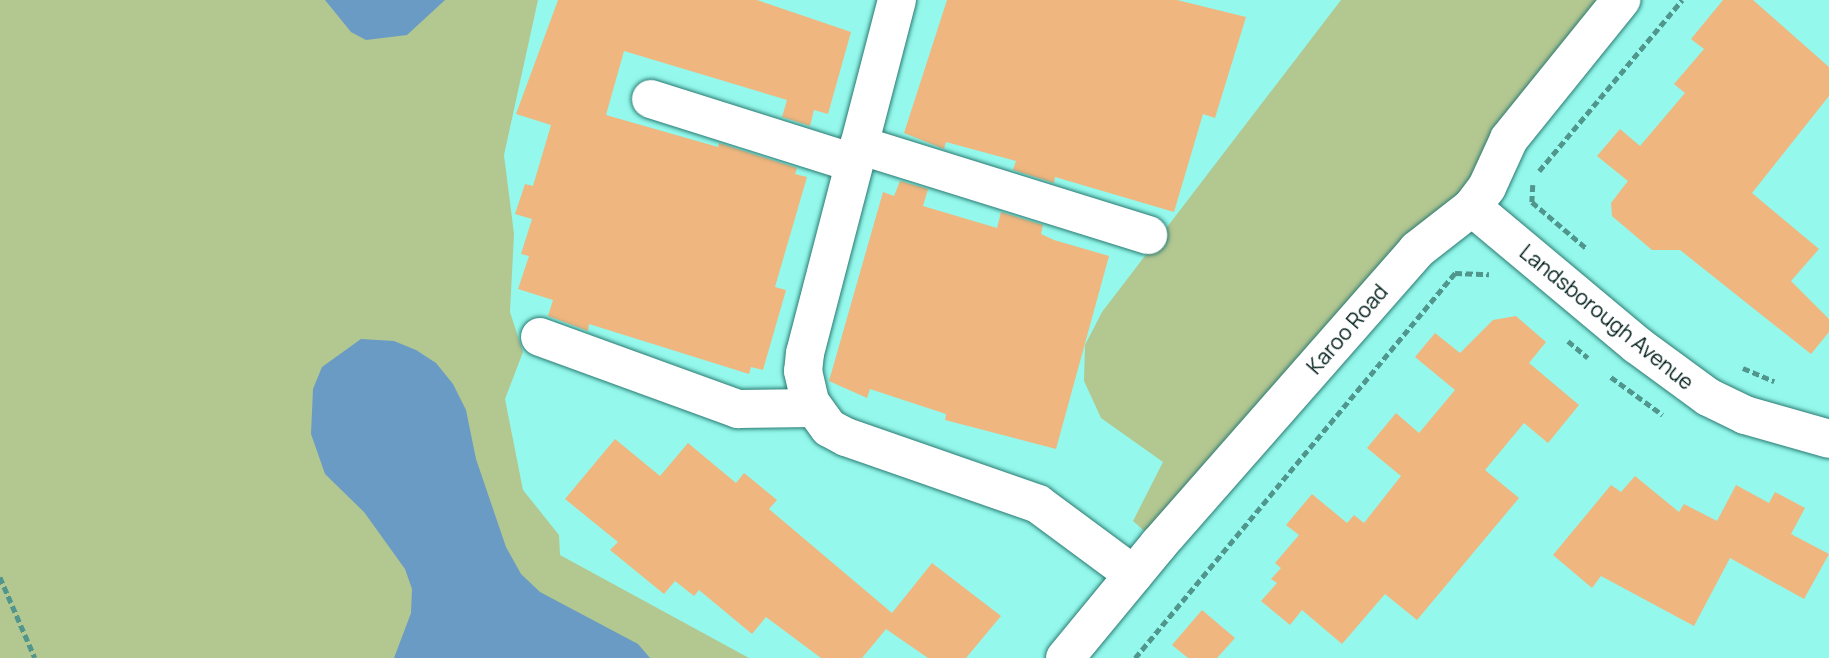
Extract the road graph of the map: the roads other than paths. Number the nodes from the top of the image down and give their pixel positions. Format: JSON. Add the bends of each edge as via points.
{"nodes":[{"id":1,"x":897,"y":0,"type":"edge"},
{"id":2,"x":1621,"y":0,"type":"edge"},
{"id":3,"x":651,"y":99,"type":"dead end"},
{"id":4,"x":857,"y":154,"type":"junction"},
{"id":5,"x":1472,"y":207,"type":"junction"},
{"id":6,"x":1148,"y":235,"type":"dead end"},
{"id":7,"x":540,"y":337,"type":"dead end"},
{"id":8,"x":813,"y":408,"type":"junction"},
{"id":9,"x":1829,"y":439,"type":"edge"},
{"id":10,"x":1134,"y":575,"type":"junction"},
{"id":11,"x":1065,"y":658,"type":"edge"}],
"edges":[{"from":1,"to":4,"type":"street"},
{"from":2,"to":5,"type":"street","name":"Karoo Road","via":[[1509,139],[1488,187]]},
{"from":3,"to":4,"type":"street"},
{"from":4,"to":6,"type":"street"},
{"from":4,"to":8,"type":"street","via":[[805,353],[805,389]]},
{"from":5,"to":9,"type":"street","name":"Landsborough Avenue","via":[[1645,352],[1708,397],[1745,415]]},
{"from":5,"to":10,"type":"street","name":"Karoo Road","via":[[1410,258]]},
{"from":7,"to":8,"type":"street","via":[[738,409]]},
{"from":8,"to":10,"type":"street","via":[[829,428],[846,437],[1038,504]]},
{"from":10,"to":11,"type":"street","name":"Karoo Road"}]}
